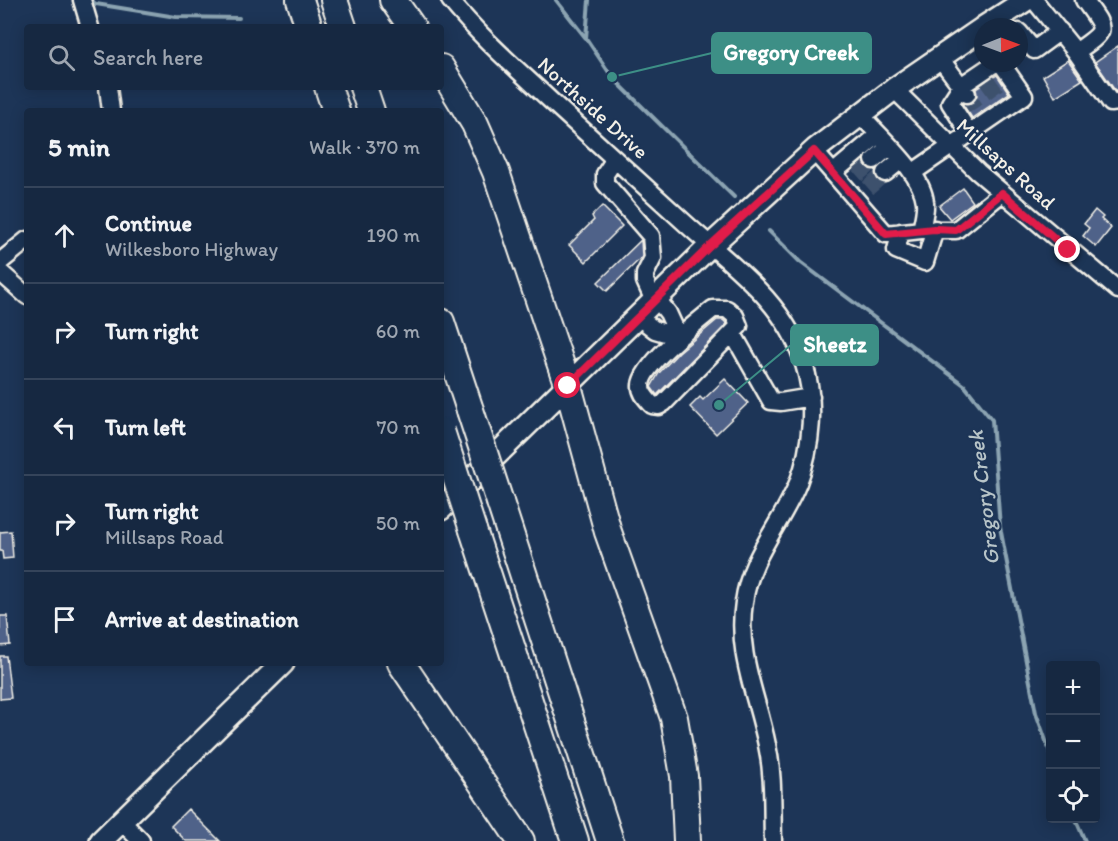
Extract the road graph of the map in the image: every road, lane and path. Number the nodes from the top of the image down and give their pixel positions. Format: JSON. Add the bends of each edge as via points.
{"nodes":[{"id":1,"x":82,"y":0,"type":"edge"},
{"id":2,"x":300,"y":0,"type":"edge"},
{"id":3,"x":334,"y":0,"type":"edge"},
{"id":4,"x":393,"y":0,"type":"edge"},
{"id":5,"x":450,"y":0,"type":"edge"},
{"id":6,"x":1026,"y":0,"type":"edge"},
{"id":7,"x":1034,"y":0,"type":"edge"},
{"id":8,"x":1084,"y":0,"type":"edge"},
{"id":9,"x":1012,"y":18,"type":"edge"},
{"id":10,"x":89,"y":24,"type":"edge"},
{"id":11,"x":308,"y":24,"type":"edge"},
{"id":12,"x":342,"y":24,"type":"edge"},
{"id":13,"x":410,"y":24,"type":"edge"},
{"id":14,"x":1060,"y":31,"type":"junction"},
{"id":15,"x":974,"y":37,"type":"edge"},
{"id":16,"x":1028,"y":43,"type":"edge"},
{"id":17,"x":1077,"y":52,"type":"junction"},
{"id":18,"x":939,"y":57,"type":"junction"},
{"id":19,"x":988,"y":72,"type":"edge"},
{"id":20,"x":1006,"y":72,"type":"edge"},
{"id":21,"x":444,"y":74,"type":"edge"},
{"id":22,"x":894,"y":89,"type":"junction"},
{"id":23,"x":108,"y":90,"type":"edge"},
{"id":24,"x":326,"y":90,"type":"edge"},
{"id":25,"x":327,"y":90,"type":"edge"},
{"id":26,"x":364,"y":90,"type":"edge"},
{"id":27,"x":964,"y":90,"type":"junction"},
{"id":28,"x":1118,"y":102,"type":"edge"},
{"id":29,"x":111,"y":108,"type":"edge"},
{"id":30,"x":330,"y":108,"type":"edge"},
{"id":31,"x":335,"y":108,"type":"edge"},
{"id":32,"x":370,"y":108,"type":"edge"},
{"id":33,"x":861,"y":115,"type":"junction"},
{"id":34,"x":970,"y":134,"type":"junction"},
{"id":35,"x":889,"y":147,"type":"junction"},
{"id":36,"x":953,"y":147,"type":"junction"},
{"id":37,"x":814,"y":151,"type":"junction"},
{"id":38,"x":615,"y":159,"type":"junction"},
{"id":39,"x":879,"y":167,"type":"tunnel mouth"},
{"id":40,"x":833,"y":173,"type":"junction"},
{"id":41,"x":912,"y":173,"type":"junction"},
{"id":42,"x":1002,"y":193,"type":"junction"},
{"id":43,"x":928,"y":229,"type":"junction"},
{"id":44,"x":901,"y":232,"type":"junction"},
{"id":45,"x":24,"y":242,"type":"edge"},
{"id":46,"x":710,"y":246,"type":"junction"},
{"id":47,"x":0,"y":262,"type":"edge"},
{"id":48,"x":651,"y":262,"type":"junction"},
{"id":49,"x":0,"y":272,"type":"edge"},
{"id":50,"x":1118,"y":290,"type":"edge"},
{"id":51,"x":24,"y":293,"type":"edge"},
{"id":52,"x":660,"y":295,"type":"junction"},
{"id":53,"x":637,"y":316,"type":"junction"},
{"id":54,"x":444,"y":331,"type":"edge"},
{"id":55,"x":733,"y":334,"type":"junction"},
{"id":56,"x":679,"y":337,"type":"junction"},
{"id":57,"x":568,"y":386,"type":"junction"},
{"id":58,"x":811,"y":398,"type":"junction"},
{"id":59,"x":444,"y":440,"type":"edge"},
{"id":60,"x":444,"y":506,"type":"edge"},
{"id":61,"x":280,"y":666,"type":"edge"},
{"id":62,"x":403,"y":666,"type":"edge"},
{"id":63,"x":121,"y":821,"type":"junction"},
{"id":64,"x":101,"y":841,"type":"edge"},
{"id":65,"x":141,"y":841,"type":"edge"},
{"id":66,"x":521,"y":841,"type":"edge"},
{"id":67,"x":575,"y":841,"type":"edge"},
{"id":68,"x":610,"y":841,"type":"edge"},
{"id":69,"x":687,"y":841,"type":"edge"},
{"id":70,"x":773,"y":841,"type":"edge"}],
"edges":[{"from":1,"to":10,"type":"street"},
{"from":2,"to":11,"type":"highway"},
{"from":3,"to":12,"type":"highway"},
{"from":4,"to":13,"type":"highway"},
{"from":5,"to":38,"type":"street","name":"Northside Drive","via":[[507,60]]},
{"from":6,"to":9,"type":"main road"},
{"from":7,"to":14,"type":"street"},
{"from":8,"to":17,"type":"street","via":[[1102,30],[1100,36]]},
{"from":14,"to":16,"type":"street","via":[[1034,50]]},
{"from":14,"to":17,"type":"street"},
{"from":15,"to":18,"type":"main road"},
{"from":17,"to":28,"type":"street","via":[[1111,103]]},
{"from":18,"to":22,"type":"main road"},
{"from":18,"to":27,"type":"street"},
{"from":19,"to":27,"type":"street"},
{"from":20,"to":34,"type":"street","via":[[1023,96],[982,118]]},
{"from":21,"to":57,"type":"highway","via":[[475,124],[496,172]]},
{"from":22,"to":33,"type":"main road"},
{"from":22,"to":36,"type":"street","name":"Millsaps Road"},
{"from":23,"to":29,"type":"street"},
{"from":24,"to":30,"type":"highway"},
{"from":25,"to":31,"type":"highway"},
{"from":26,"to":32,"type":"highway"},
{"from":27,"to":34,"type":"street","via":[[950,103]]},
{"from":33,"to":35,"type":"street"},
{"from":33,"to":37,"type":"main road"},
{"from":34,"to":36,"type":"street"},
{"from":35,"to":39,"type":"street"},
{"from":35,"to":40,"type":"street"},
{"from":35,"to":41,"type":"street"},
{"from":36,"to":41,"type":"street"},
{"from":36,"to":42,"type":"street","name":"Millsaps Road"},
{"from":37,"to":40,"type":"street"},
{"from":37,"to":46,"type":"main road"},
{"from":38,"to":46,"type":"street","name":"Northside Drive"},
{"from":38,"to":48,"type":"street","via":[[605,174],[605,183],[651,236]]},
{"from":40,"to":44,"type":"street","via":[[856,187],[886,234]]},
{"from":41,"to":43,"type":"street","via":[[922,188]]},
{"from":42,"to":43,"type":"street","via":[[956,230]]},
{"from":42,"to":50,"type":"street","name":"Millsaps Road"},
{"from":43,"to":44,"type":"street"},
{"from":43,"to":44,"type":"street","via":[[925,262],[896,250]]},
{"from":45,"to":47,"type":"street"},
{"from":46,"to":52,"type":"main road"},
{"from":46,"to":58,"type":"street","name":"Northside Drive","via":[[749,278],[773,307],[805,364]]},
{"from":48,"to":52,"type":"street"},
{"from":48,"to":52,"type":"street","via":[[645,280]]},
{"from":49,"to":51,"type":"street"},
{"from":52,"to":53,"type":"main road"},
{"from":52,"to":56,"type":"street"},
{"from":53,"to":56,"type":"street","via":[[655,330]]},
{"from":53,"to":57,"type":"main road"},
{"from":54,"to":68,"type":"highway","bridge":true},
{"from":55,"to":56,"type":"street","via":[[739,326],[735,316],[727,309],[713,309]]},
{"from":55,"to":56,"type":"street","via":[[664,403],[652,405],[640,385],[644,373]]},
{"from":55,"to":58,"type":"street","via":[[771,401]]},
{"from":57,"to":60,"type":"main road"},
{"from":57,"to":69,"type":"highway","via":[[608,532],[674,718],[684,776]]},
{"from":58,"to":70,"type":"street","name":"Northside Drive","via":[[806,456],[798,484],[749,575],[743,602],[743,656],[759,706],[772,777]]},
{"from":59,"to":67,"type":"highway","bridge":true},
{"from":61,"to":63,"type":"main road"},
{"from":62,"to":66,"type":"highway"},
{"from":63,"to":64,"type":"main road"},
{"from":63,"to":65,"type":"street"}]}
